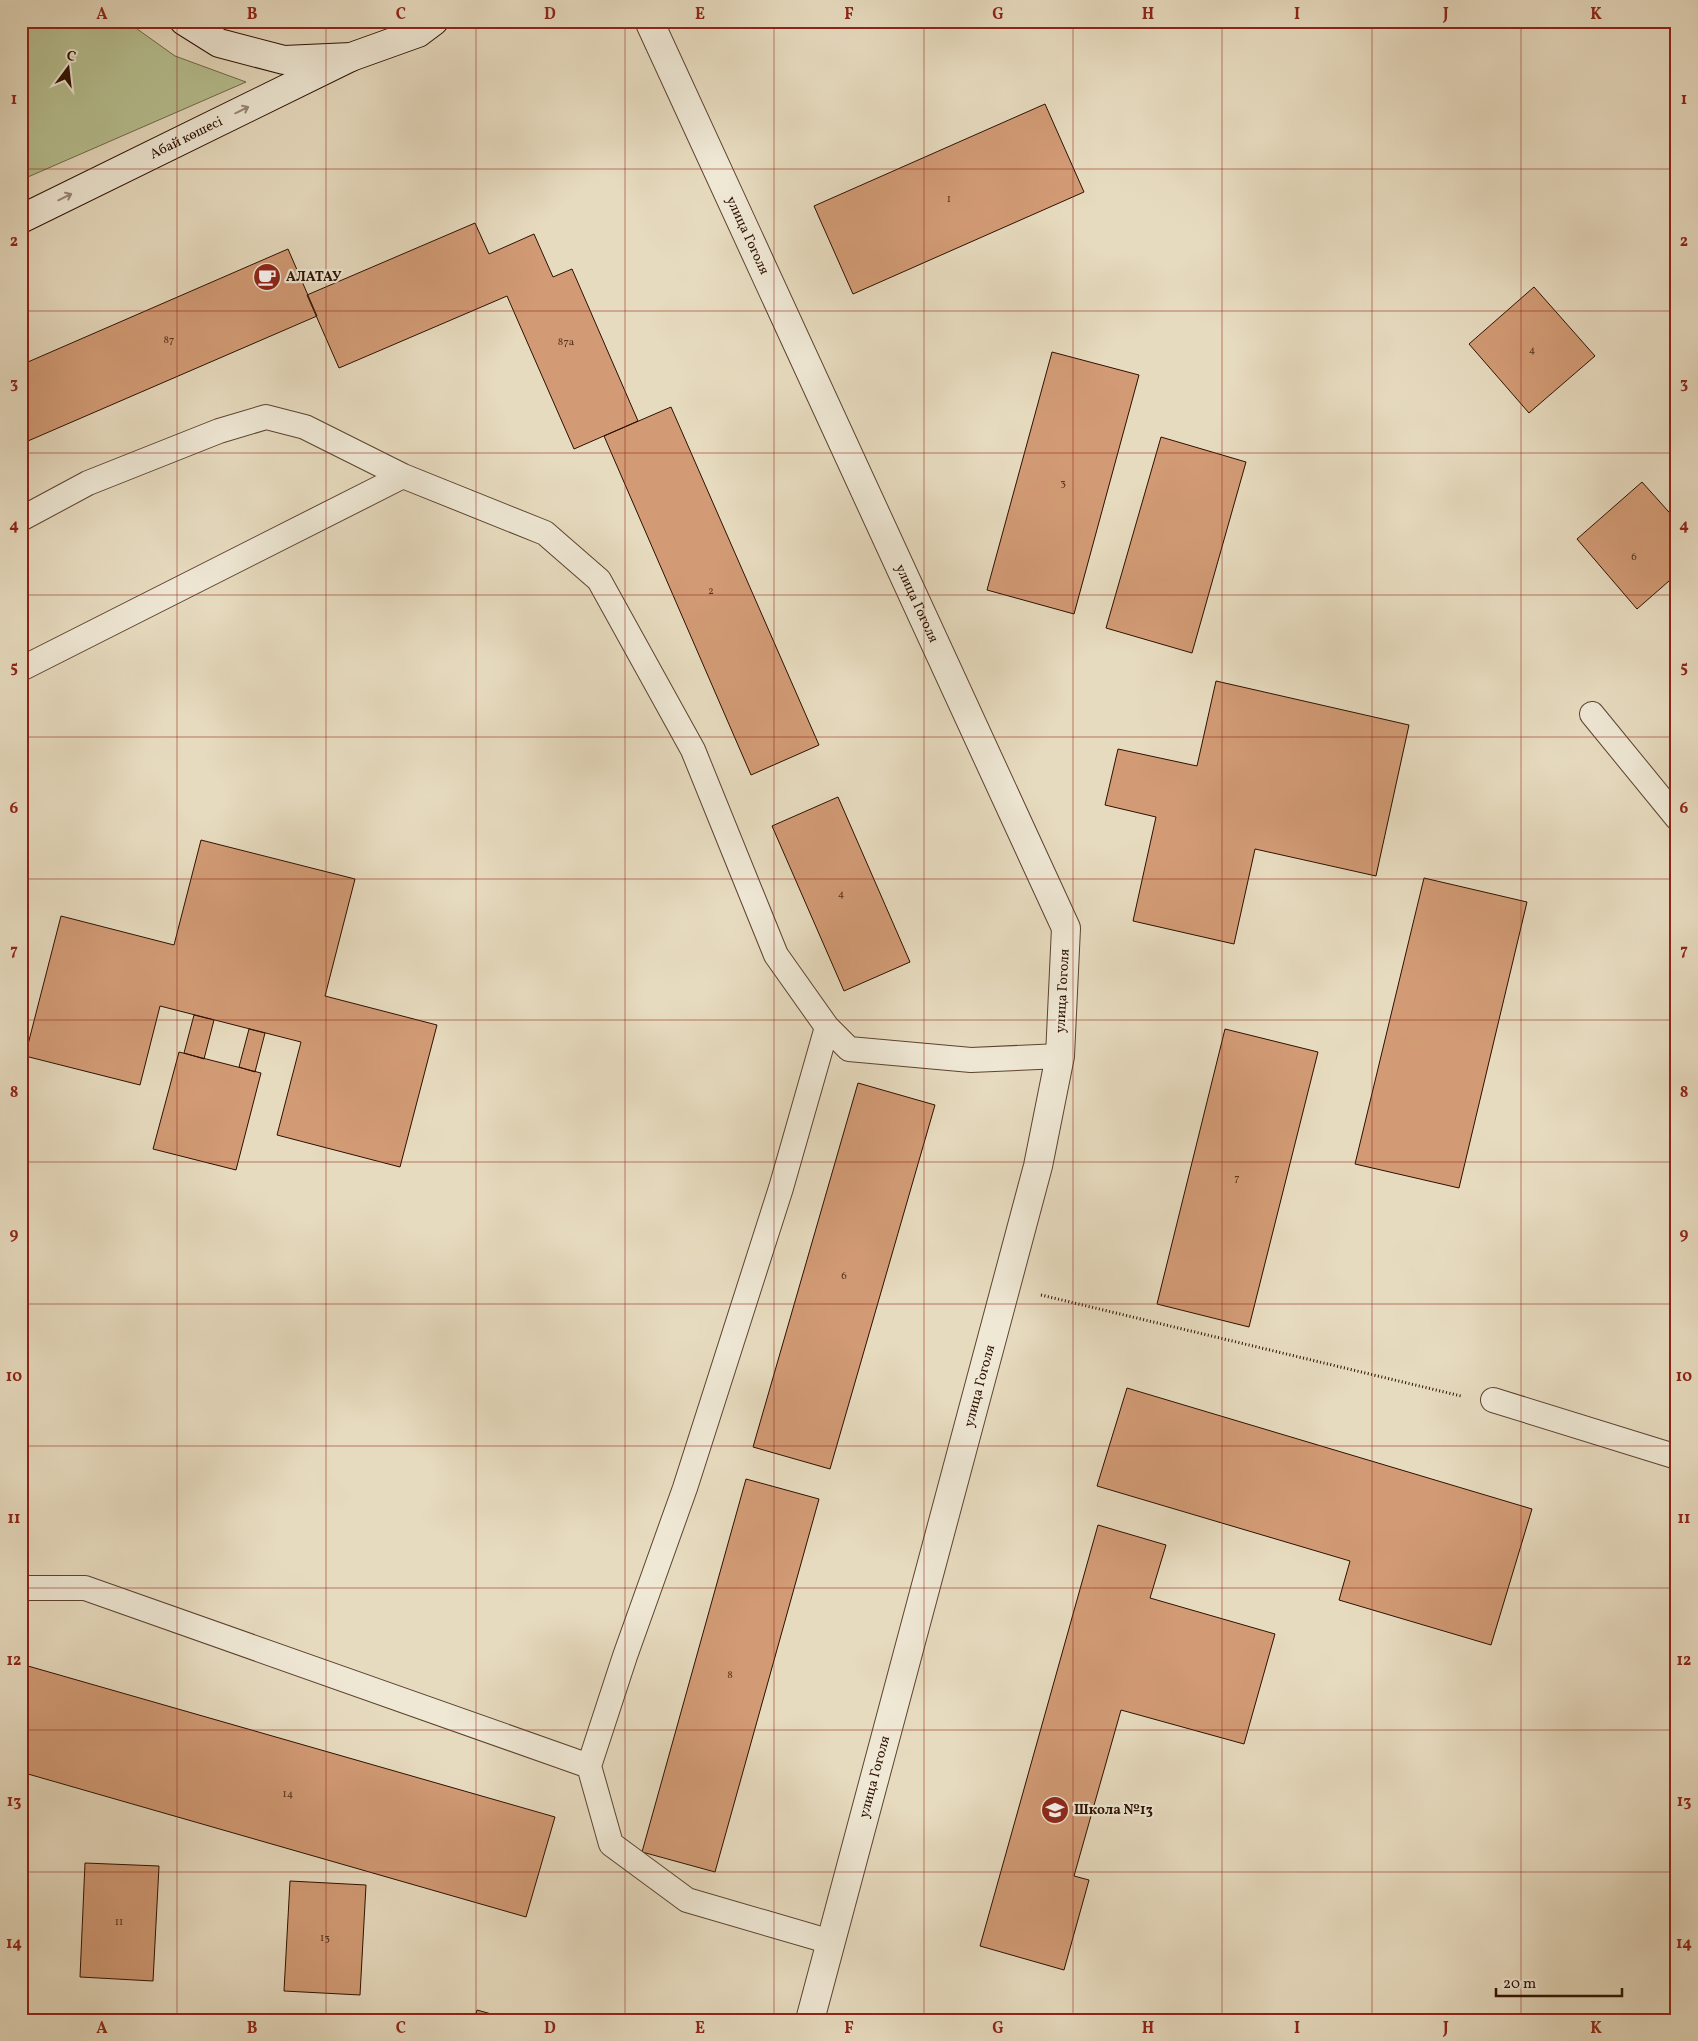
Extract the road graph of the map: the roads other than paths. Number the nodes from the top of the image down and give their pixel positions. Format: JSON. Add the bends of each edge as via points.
{"nodes":[{"id":1,"x":184,"y":21,"type":"edge"},
{"id":2,"x":450,"y":21,"type":"edge"},
{"id":3,"x":649,"y":21,"type":"edge"},
{"id":4,"x":426,"y":27,"type":"edge"},
{"id":5,"x":351,"y":57,"type":"junction"},
{"id":6,"x":21,"y":219,"type":"edge"},
{"id":7,"x":403,"y":476,"type":"junction"},
{"id":8,"x":21,"y":518,"type":"edge"},
{"id":9,"x":21,"y":669,"type":"edge"},
{"id":10,"x":1592,"y":714,"type":"dead end"},
{"id":11,"x":1677,"y":818,"type":"edge"},
{"id":12,"x":827,"y":1027,"type":"junction"},
{"id":13,"x":1060,"y":1056,"type":"junction"},
{"id":14,"x":1493,"y":1400,"type":"road end"},
{"id":15,"x":1677,"y":1457,"type":"edge"},
{"id":16,"x":21,"y":1588,"type":"edge"},
{"id":17,"x":590,"y":1766,"type":"junction"},
{"id":18,"x":831,"y":1942,"type":"junction"},
{"id":19,"x":810,"y":2020,"type":"edge"}],
"edges":[{"from":1,"to":5,"type":"street","via":[[219,43],[284,60]]},
{"from":2,"to":4,"type":"street"},
{"from":3,"to":13,"type":"street","name":"улица Гоголя","via":[[1066,928]]},
{"from":4,"to":5,"type":"street"},
{"from":6,"to":5,"type":"street","name":"Абай көшесі","one_way":true},
{"from":7,"to":8,"type":"lane","via":[[305,427],[266,417],[88,483]]},
{"from":7,"to":9,"type":"lane"},
{"from":7,"to":12,"type":"lane","via":[[545,533],[600,580],[693,750],[776,955]]},
{"from":10,"to":11,"type":"lane"},
{"from":12,"to":13,"type":"lane","via":[[849,1049],[971,1060]]},
{"from":12,"to":17,"type":"lane","via":[[781,1188],[685,1488]]},
{"from":13,"to":18,"type":"street","name":"улица Гоголя","via":[[1038,1166]]},
{"from":14,"to":15,"type":"lane"},
{"from":16,"to":17,"type":"lane","via":[[85,1588]]},
{"from":17,"to":18,"type":"lane","via":[[611,1844],[687,1900]]},
{"from":18,"to":19,"type":"street","name":"улица Гоголя"}]}
